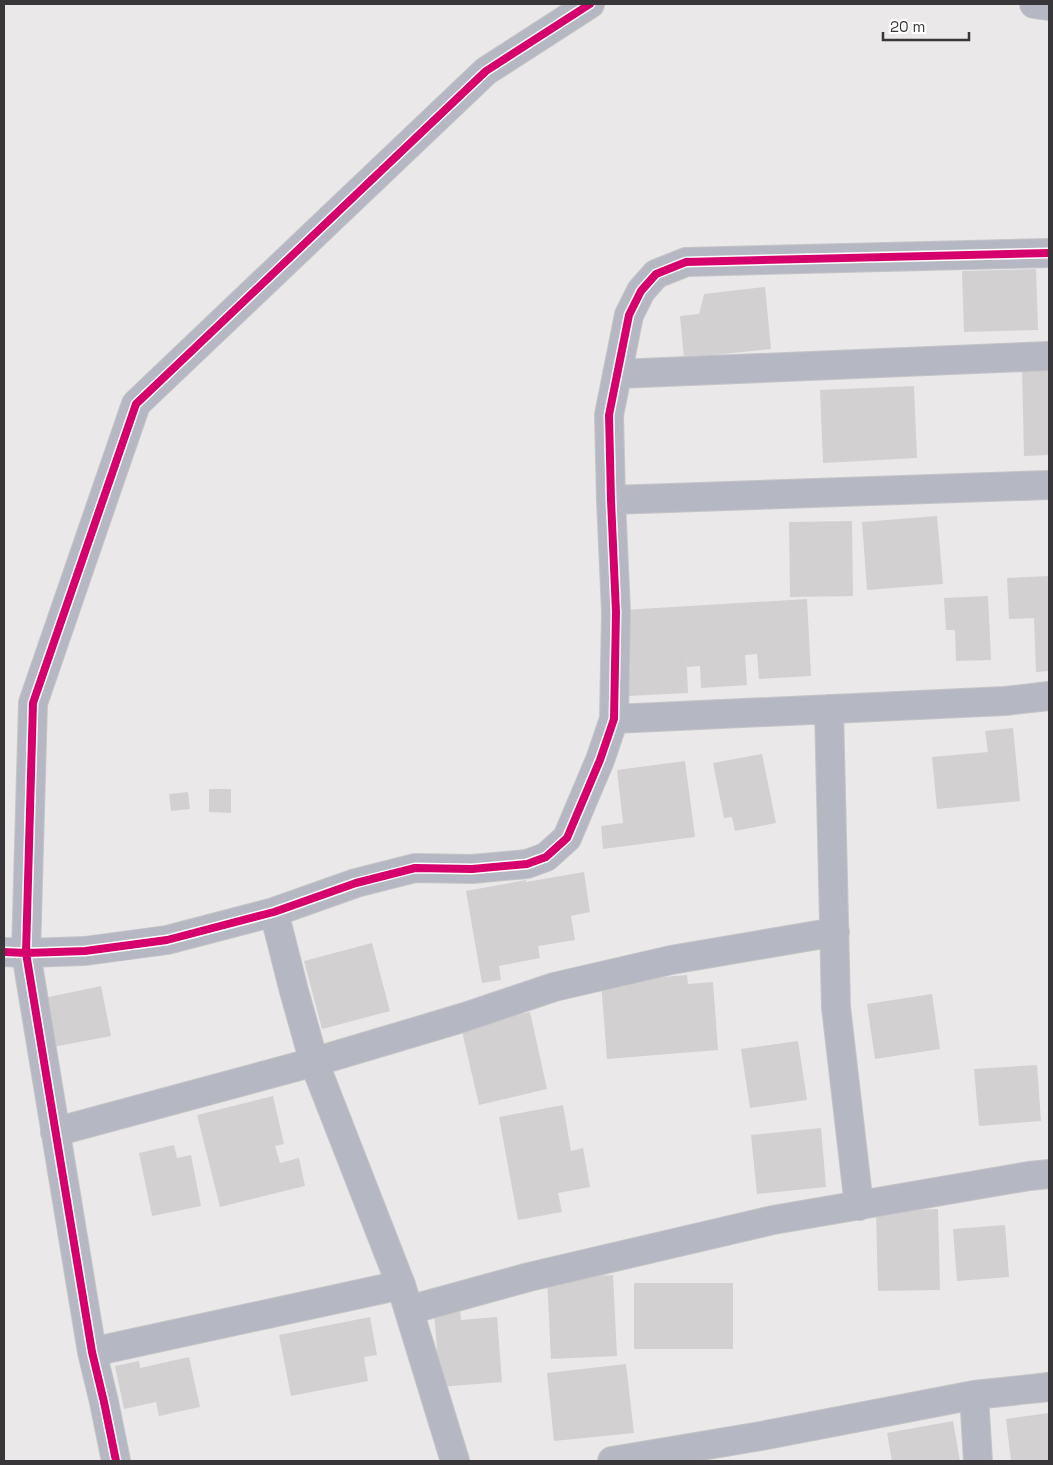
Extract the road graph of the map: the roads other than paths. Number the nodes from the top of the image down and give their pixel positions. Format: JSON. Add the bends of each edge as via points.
{"nodes":[{"id":1,"x":590,"y":4,"type":"edge"},
{"id":2,"x":1034,"y":4,"type":"edge"},
{"id":3,"x":1049,"y":6,"type":"edge"},
{"id":4,"x":1049,"y":253,"type":"edge"},
{"id":5,"x":1049,"y":356,"type":"edge"},
{"id":6,"x":617,"y":374,"type":"junction"},
{"id":7,"x":1049,"y":485,"type":"edge"},
{"id":8,"x":610,"y":500,"type":"junction"},
{"id":9,"x":1049,"y":696,"type":"edge"},
{"id":10,"x":829,"y":709,"type":"junction"},
{"id":11,"x":614,"y":719,"type":"junction"},
{"id":12,"x":274,"y":912,"type":"junction"},
{"id":13,"x":835,"y":932,"type":"junction"},
{"id":14,"x":15,"y":952,"type":"edge"},
{"id":15,"x":314,"y":1062,"type":"junction"},
{"id":16,"x":55,"y":1132,"type":"junction"},
{"id":17,"x":1049,"y":1174,"type":"edge"},
{"id":18,"x":859,"y":1206,"type":"junction"},
{"id":19,"x":405,"y":1297,"type":"junction"},
{"id":20,"x":92,"y":1352,"type":"junction"},
{"id":21,"x":1049,"y":1386,"type":"edge"},
{"id":22,"x":974,"y":1395,"type":"junction"},
{"id":23,"x":116,"y":1461,"type":"edge"},
{"id":24,"x":455,"y":1461,"type":"edge"},
{"id":25,"x":612,"y":1461,"type":"edge"},
{"id":26,"x":978,"y":1461,"type":"edge"}],
"edges":[{"from":1,"to":14,"type":"street","via":[[486,70],[136,404],[34,703]]},
{"from":2,"to":3,"type":"street"},
{"from":4,"to":6,"type":"street","via":[[686,262],[656,274],[641,291],[629,315]]},
{"from":5,"to":6,"type":"street"},
{"from":6,"to":8,"type":"street","via":[[609,415]]},
{"from":7,"to":8,"type":"street"},
{"from":8,"to":11,"type":"street","via":[[616,612]]},
{"from":9,"to":10,"type":"street"},
{"from":10,"to":11,"type":"street"},
{"from":10,"to":13,"type":"street"},
{"from":11,"to":12,"type":"street","via":[[566,838],[546,857],[527,864],[472,869],[415,868],[356,883]]},
{"from":12,"to":14,"type":"street","via":[[167,940],[84,951]]},
{"from":12,"to":15,"type":"street"},
{"from":13,"to":15,"type":"street","via":[[671,960],[554,987]]},
{"from":13,"to":18,"type":"street","via":[[836,1007]]},
{"from":14,"to":16,"type":"street"},
{"from":15,"to":16,"type":"street"},
{"from":15,"to":19,"type":"street"},
{"from":16,"to":20,"type":"street"},
{"from":17,"to":18,"type":"street"},
{"from":18,"to":19,"type":"street","via":[[773,1220],[529,1277]]},
{"from":19,"to":20,"type":"street"},
{"from":19,"to":24,"type":"street"},
{"from":20,"to":23,"type":"street"},
{"from":21,"to":22,"type":"street"},
{"from":22,"to":25,"type":"street"},
{"from":22,"to":26,"type":"street"}]}
